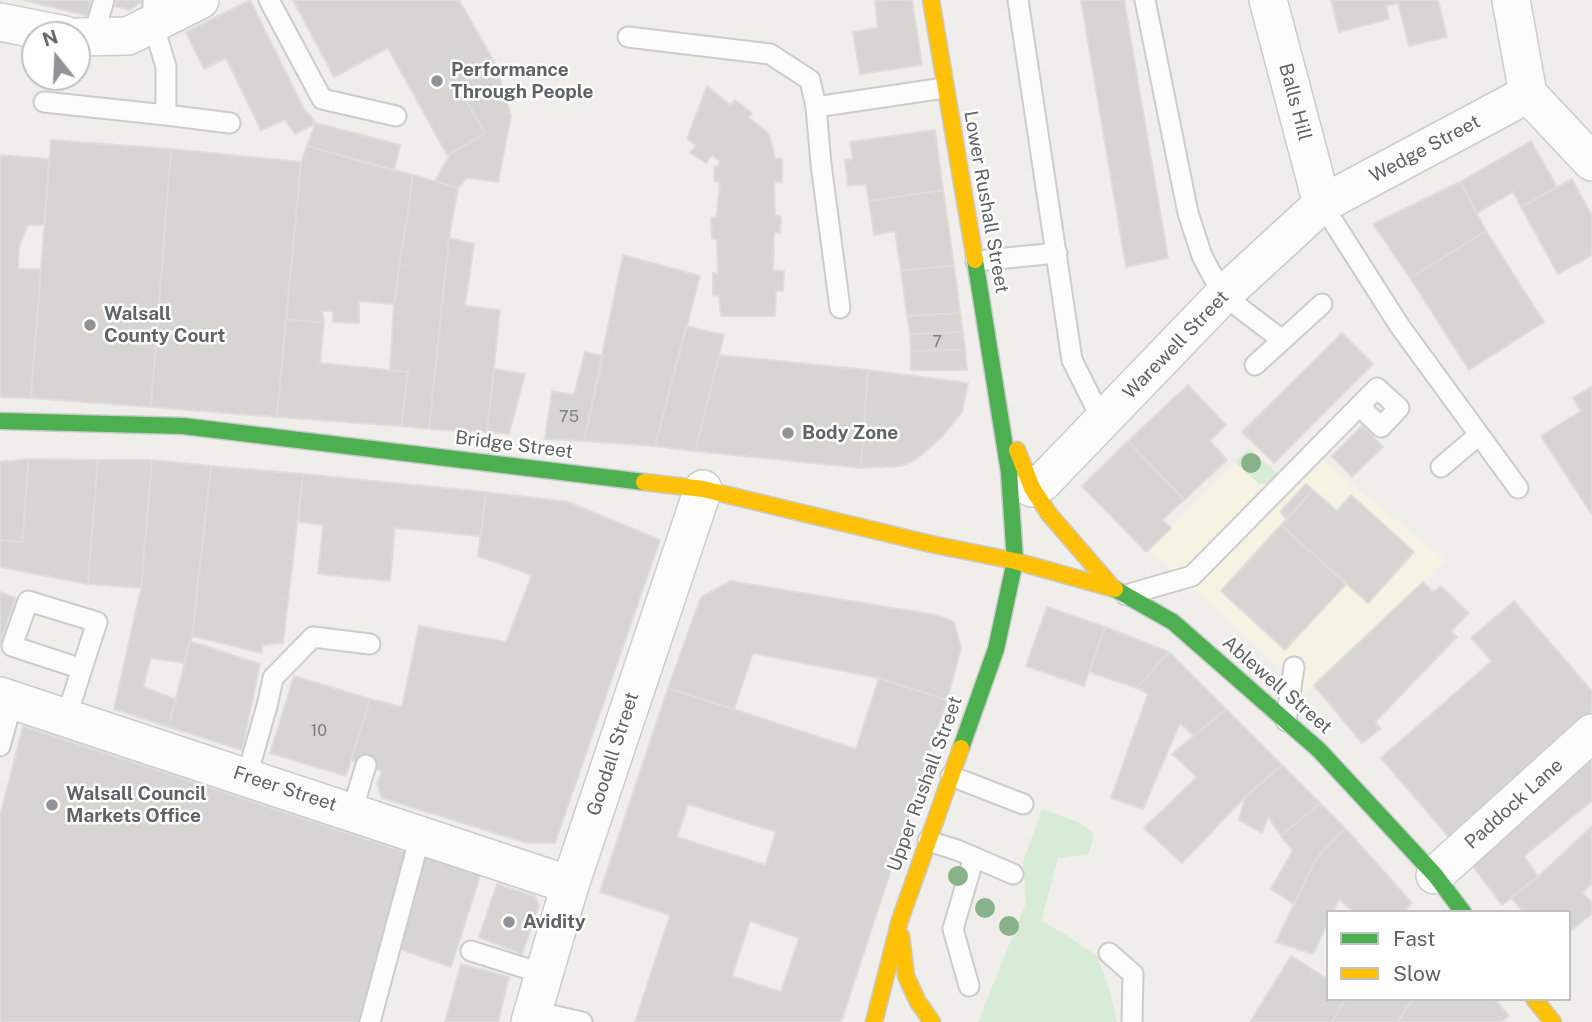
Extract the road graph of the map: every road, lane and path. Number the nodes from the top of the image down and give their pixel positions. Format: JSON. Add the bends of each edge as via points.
{"nodes":[{"id":1,"x":104,"y":0,"type":"edge"},
{"id":2,"x":200,"y":0,"type":"edge"},
{"id":3,"x":269,"y":0,"type":"edge"},
{"id":4,"x":931,"y":0,"type":"edge"},
{"id":5,"x":1018,"y":0,"type":"edge"},
{"id":6,"x":1145,"y":0,"type":"edge"},
{"id":7,"x":1268,"y":0,"type":"edge"},
{"id":8,"x":1511,"y":0,"type":"edge"},
{"id":9,"x":153,"y":12,"type":"edge"},
{"id":10,"x":89,"y":21,"type":"edge"},
{"id":11,"x":0,"y":22,"type":"edge"},
{"id":12,"x":21,"y":26,"type":"edge"},
{"id":13,"x":91,"y":37,"type":"edge"},
{"id":14,"x":628,"y":37,"type":"dead end"},
{"id":15,"x":944,"y":88,"type":"junction"},
{"id":16,"x":1528,"y":94,"type":"junction"},
{"id":17,"x":44,"y":102,"type":"dead end"},
{"id":18,"x":816,"y":107,"type":"junction"},
{"id":19,"x":166,"y":115,"type":"junction"},
{"id":20,"x":396,"y":116,"type":"dead end"},
{"id":21,"x":230,"y":123,"type":"dead end"},
{"id":22,"x":1592,"y":162,"type":"edge"},
{"id":23,"x":1322,"y":204,"type":"junction"},
{"id":24,"x":1057,"y":253,"type":"junction"},
{"id":25,"x":975,"y":261,"type":"junction"},
{"id":26,"x":1223,"y":295,"type":"junction"},
{"id":27,"x":1322,"y":304,"type":"dead end"},
{"id":28,"x":840,"y":308,"type":"dead end"},
{"id":29,"x":1282,"y":340,"type":"junction"},
{"id":30,"x":1255,"y":365,"type":"dead end"},
{"id":31,"x":1359,"y":406,"type":"dead end"},
{"id":32,"x":1001,"y":412,"type":"junction"},
{"id":33,"x":1102,"y":420,"type":"junction"},
{"id":34,"x":0,"y":421,"type":"edge"},
{"id":35,"x":1479,"y":435,"type":"junction"},
{"id":36,"x":1441,"y":467,"type":"dead end"},
{"id":37,"x":1032,"y":488,"type":"junction"},
{"id":38,"x":1518,"y":488,"type":"dead end"},
{"id":39,"x":702,"y":489,"type":"junction"},
{"id":40,"x":1015,"y":561,"type":"junction"},
{"id":41,"x":1119,"y":592,"type":"junction"},
{"id":42,"x":370,"y":644,"type":"dead end"},
{"id":43,"x":1294,"y":667,"type":"dead end"},
{"id":44,"x":82,"y":669,"type":"junction"},
{"id":45,"x":7,"y":698,"type":"edge"},
{"id":46,"x":66,"y":718,"type":"junction"},
{"id":47,"x":1286,"y":721,"type":"junction"},
{"id":48,"x":1592,"y":733,"type":"edge"},
{"id":49,"x":0,"y":746,"type":"edge"},
{"id":50,"x":366,"y":765,"type":"dead end"},
{"id":51,"x":247,"y":776,"type":"junction"},
{"id":52,"x":951,"y":776,"type":"junction"},
{"id":53,"x":1023,"y":804,"type":"dead end"},
{"id":54,"x":352,"y":811,"type":"junction"},
{"id":55,"x":421,"y":834,"type":"junction"},
{"id":56,"x":928,"y":841,"type":"junction"},
{"id":57,"x":974,"y":858,"type":"junction"},
{"id":58,"x":1013,"y":874,"type":"dead end"},
{"id":59,"x":1435,"y":875,"type":"junction"},
{"id":60,"x":570,"y":884,"type":"junction"},
{"id":61,"x":1461,"y":910,"type":"edge"},
{"id":62,"x":900,"y":920,"type":"junction"},
{"id":63,"x":471,"y":951,"type":"dead end"},
{"id":64,"x":1109,"y":953,"type":"dead end"},
{"id":65,"x":544,"y":974,"type":"junction"},
{"id":66,"x":969,"y":986,"type":"dead end"},
{"id":67,"x":1536,"y":1001,"type":"edge"},
{"id":68,"x":532,"y":1017,"type":"edge"},
{"id":69,"x":370,"y":1022,"type":"edge"},
{"id":70,"x":582,"y":1022,"type":"edge"},
{"id":71,"x":874,"y":1022,"type":"edge"},
{"id":72,"x":932,"y":1022,"type":"edge"},
{"id":73,"x":1132,"y":1022,"type":"edge"},
{"id":74,"x":1553,"y":1022,"type":"edge"}],
"edges":[{"from":1,"to":10,"type":"lane"},
{"from":2,"to":9,"type":"street"},
{"from":3,"to":20,"type":"lane","via":[[323,99]]},
{"from":4,"to":15,"type":"street","name":"Lower Rushall Street"},
{"from":5,"to":24,"type":"lane"},
{"from":6,"to":26,"type":"lane","via":[[1188,214],[1202,256]]},
{"from":7,"to":23,"type":"street","name":"Balls Hill"},
{"from":8,"to":16,"type":"street"},
{"from":9,"to":13,"type":"street","via":[[128,36]]},
{"from":9,"to":19,"type":"lane","via":[[166,67]]},
{"from":11,"to":12,"type":"street"},
{"from":14,"to":18,"type":"lane","via":[[770,54],[810,80]]},
{"from":15,"to":18,"type":"lane"},
{"from":15,"to":25,"type":"street","name":"Lower Rushall Street"},
{"from":16,"to":22,"type":"street"},
{"from":16,"to":23,"type":"street","name":"Wedge Street"},
{"from":17,"to":19,"type":"lane"},
{"from":18,"to":28,"type":"lane"},
{"from":19,"to":21,"type":"lane"},
{"from":23,"to":26,"type":"street","name":"Warewell Street"},
{"from":23,"to":35,"type":"lane","via":[[1399,325]]},
{"from":24,"to":25,"type":"lane"},
{"from":24,"to":33,"type":"lane","via":[[1072,360]]},
{"from":25,"to":32,"type":"street","name":"Lower Rushall Street"},
{"from":26,"to":29,"type":"lane"},
{"from":26,"to":33,"type":"street","name":"Warewell Street"},
{"from":27,"to":29,"type":"lane"},
{"from":29,"to":30,"type":"lane"},
{"from":31,"to":41,"type":"lane","via":[[1192,576]]},
{"from":32,"to":37,"type":"street","name":"Lower Rushall Street"},
{"from":32,"to":40,"type":"street","name":"Lower Rushall Street"},
{"from":33,"to":37,"type":"street","name":"Warewell Street"},
{"from":34,"to":39,"type":"street","name":"Bridge Street","via":[[183,426]]},
{"from":35,"to":36,"type":"lane"},
{"from":35,"to":38,"type":"lane"},
{"from":37,"to":41,"type":"street","name":"Lower Rushall Street","via":[[1049,514]]},
{"from":39,"to":40,"type":"street","name":"Bridge Street"},
{"from":39,"to":60,"type":"street","name":"Goodall Street"},
{"from":40,"to":41,"type":"street","name":"Ablewell Street"},
{"from":40,"to":52,"type":"street","name":"Upper Rushall Street","via":[[996,649]]},
{"from":41,"to":47,"type":"street","name":"Ablewell Street","via":[[1173,622]]},
{"from":42,"to":51,"type":"lane","via":[[313,637],[273,678]]},
{"from":43,"to":47,"type":"lane"},
{"from":44,"to":44,"type":"lane","via":[[97,622],[27,601],[12,646]]},
{"from":44,"to":46,"type":"lane"},
{"from":45,"to":46,"type":"street","name":"Freer Street"},
{"from":45,"to":49,"type":"lane"},
{"from":46,"to":51,"type":"street","name":"Freer Street"},
{"from":47,"to":59,"type":"street","name":"Ablewell Street","via":[[1320,750]]},
{"from":48,"to":59,"type":"street","name":"Paddock Lane"},
{"from":50,"to":54,"type":"lane"},
{"from":51,"to":54,"type":"street","name":"Freer Street","via":[[279,799]]},
{"from":52,"to":53,"type":"lane"},
{"from":52,"to":56,"type":"street","name":"Upper Rushall Street"},
{"from":54,"to":55,"type":"street","name":"Freer Street"},
{"from":55,"to":60,"type":"street","name":"Freer Street"},
{"from":55,"to":69,"type":"lane"},
{"from":56,"to":57,"type":"lane"},
{"from":56,"to":62,"type":"street","name":"Upper Rushall Street"},
{"from":57,"to":58,"type":"lane"},
{"from":57,"to":66,"type":"lane","via":[[953,929]]},
{"from":59,"to":61,"type":"street","name":"Ablewell Street"},
{"from":60,"to":65,"type":"street","name":"Goodall Street"},
{"from":62,"to":71,"type":"street","name":"Upper Rushall Street"},
{"from":62,"to":72,"type":"street","via":[[906,976]]},
{"from":63,"to":65,"type":"lane"},
{"from":64,"to":73,"type":"lane","via":[[1133,974]]},
{"from":65,"to":68,"type":"street","name":"Goodall Street"},
{"from":67,"to":74,"type":"street"},
{"from":68,"to":70,"type":"lane"}]}
